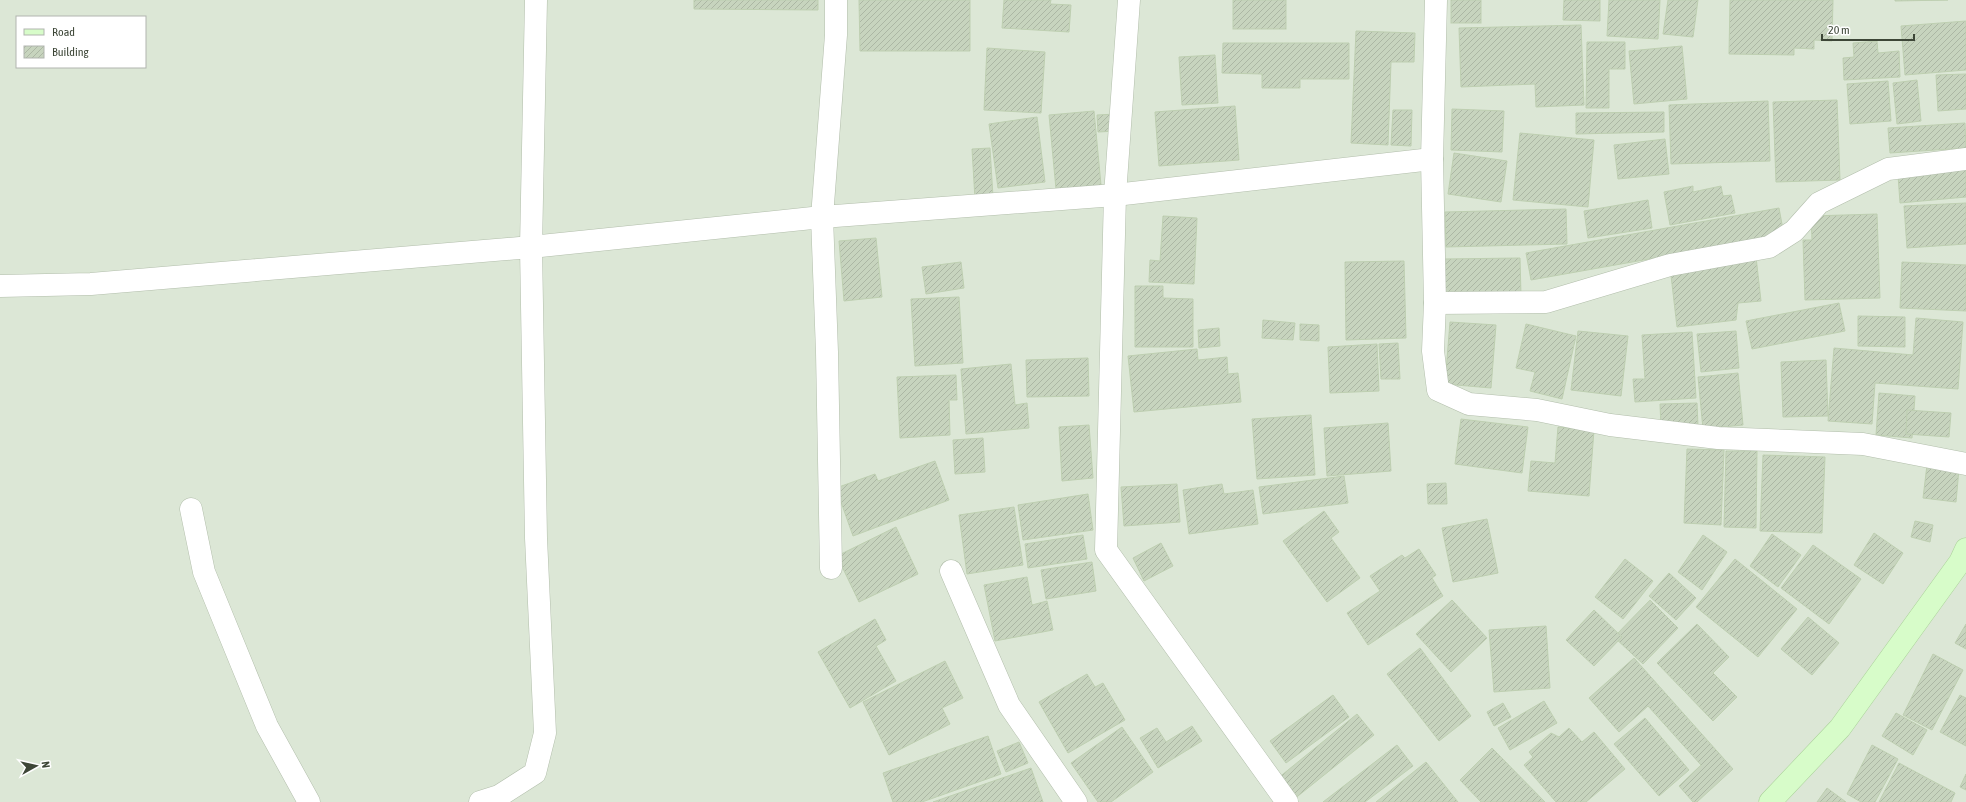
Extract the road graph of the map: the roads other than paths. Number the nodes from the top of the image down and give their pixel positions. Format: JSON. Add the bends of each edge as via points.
{"nodes":[{"id":1,"x":536,"y":0,"type":"edge"},
{"id":2,"x":836,"y":0,"type":"edge"},
{"id":3,"x":1129,"y":0,"type":"edge"},
{"id":4,"x":1436,"y":0,"type":"edge"},
{"id":5,"x":1432,"y":159,"type":"junction"},
{"id":6,"x":1966,"y":159,"type":"edge"},
{"id":7,"x":1115,"y":195,"type":"junction"},
{"id":8,"x":822,"y":217,"type":"junction"},
{"id":9,"x":531,"y":247,"type":"junction"},
{"id":10,"x":0,"y":286,"type":"edge"},
{"id":11,"x":1435,"y":303,"type":"junction"},
{"id":12,"x":1966,"y":464,"type":"edge"},
{"id":13,"x":192,"y":509,"type":"dead end"},
{"id":14,"x":1966,"y":549,"type":"edge"},
{"id":15,"x":831,"y":568,"type":"dead end"},
{"id":16,"x":951,"y":571,"type":"dead end"},
{"id":17,"x":309,"y":802,"type":"edge"},
{"id":18,"x":480,"y":802,"type":"edge"},
{"id":19,"x":1076,"y":802,"type":"edge"},
{"id":20,"x":1287,"y":802,"type":"edge"},
{"id":21,"x":1770,"y":802,"type":"edge"}],
"edges":[{"from":1,"to":9,"type":"street"},
{"from":2,"to":8,"type":"street","via":[[836,36]]},
{"from":3,"to":7,"type":"street"},
{"from":4,"to":5,"type":"street"},
{"from":5,"to":7,"type":"street"},
{"from":5,"to":11,"type":"street"},
{"from":6,"to":11,"type":"street","via":[[1888,169],[1819,204],[1794,231],[1769,247],[1670,265],[1546,302]]},
{"from":7,"to":8,"type":"street"},
{"from":7,"to":20,"type":"street","via":[[1106,550]]},
{"from":8,"to":9,"type":"street"},
{"from":8,"to":15,"type":"street"},
{"from":9,"to":10,"type":"street","via":[[91,284]]},
{"from":9,"to":18,"type":"street","via":[[536,538],[545,733],[535,773],[499,796]]},
{"from":11,"to":12,"type":"street","via":[[1433,351],[1438,390],[1469,404],[1536,410],[1610,425],[1718,438],[1863,444]]},
{"from":13,"to":17,"type":"street","via":[[204,572],[267,726]]},
{"from":14,"to":21,"type":"street","via":[[1960,562],[1840,728]]},
{"from":16,"to":19,"type":"street","via":[[1008,705]]}]}
